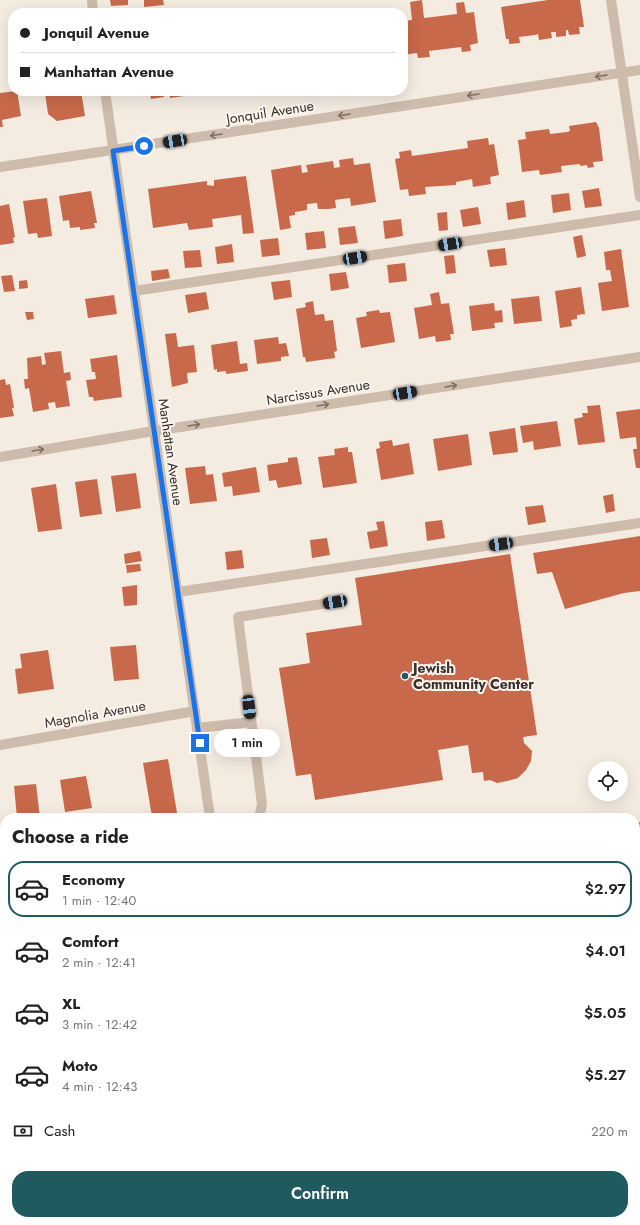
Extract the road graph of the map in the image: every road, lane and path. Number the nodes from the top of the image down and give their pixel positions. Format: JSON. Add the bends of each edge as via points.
{"nodes":[{"id":1,"x":611,"y":0,"type":"edge"},
{"id":2,"x":640,"y":70,"type":"edge"},
{"id":3,"x":622,"y":72,"type":"junction"},
{"id":4,"x":106,"y":96,"type":"edge"},
{"id":5,"x":113,"y":151,"type":"junction"},
{"id":6,"x":0,"y":167,"type":"edge"},
{"id":7,"x":640,"y":198,"type":"edge"},
{"id":8,"x":640,"y":215,"type":"edge"},
{"id":9,"x":134,"y":291,"type":"junction"},
{"id":10,"x":640,"y":357,"type":"edge"},
{"id":11,"x":154,"y":431,"type":"junction"},
{"id":12,"x":0,"y":456,"type":"edge"},
{"id":13,"x":640,"y":524,"type":"edge"},
{"id":14,"x":178,"y":592,"type":"junction"},
{"id":15,"x":335,"y":602,"type":"dead end"},
{"id":16,"x":195,"y":711,"type":"junction"},
{"id":17,"x":251,"y":722,"type":"junction"},
{"id":18,"x":197,"y":728,"type":"junction"},
{"id":19,"x":0,"y":745,"type":"edge"},
{"id":20,"x":209,"y":813,"type":"edge"},
{"id":21,"x":260,"y":813,"type":"edge"}],
"edges":[{"from":1,"to":3,"type":"street"},
{"from":2,"to":3,"type":"street","name":"Jonquil Avenue"},
{"from":3,"to":5,"type":"street","name":"Jonquil Avenue","one_way":true},
{"from":3,"to":7,"type":"street"},
{"from":4,"to":5,"type":"street","name":"Manhattan Avenue"},
{"from":5,"to":6,"type":"street","name":"Jonquil Avenue"},
{"from":5,"to":9,"type":"street","name":"Manhattan Avenue"},
{"from":8,"to":9,"type":"street"},
{"from":9,"to":11,"type":"street","name":"Manhattan Avenue"},
{"from":11,"to":10,"type":"street","name":"Narcissus Avenue","one_way":true},
{"from":12,"to":11,"type":"street","name":"Narcissus Avenue","one_way":true},
{"from":11,"to":14,"type":"street","name":"Manhattan Avenue"},
{"from":13,"to":14,"type":"street"},
{"from":14,"to":16,"type":"street","name":"Manhattan Avenue"},
{"from":15,"to":17,"type":"street","via":[[238,617]]},
{"from":16,"to":18,"type":"street","name":"Manhattan Avenue"},
{"from":16,"to":19,"type":"street","name":"Magnolia Avenue"},
{"from":17,"to":18,"type":"street"},
{"from":17,"to":21,"type":"street","via":[[262,804]]},
{"from":18,"to":20,"type":"street","name":"Manhattan Avenue"}]}
